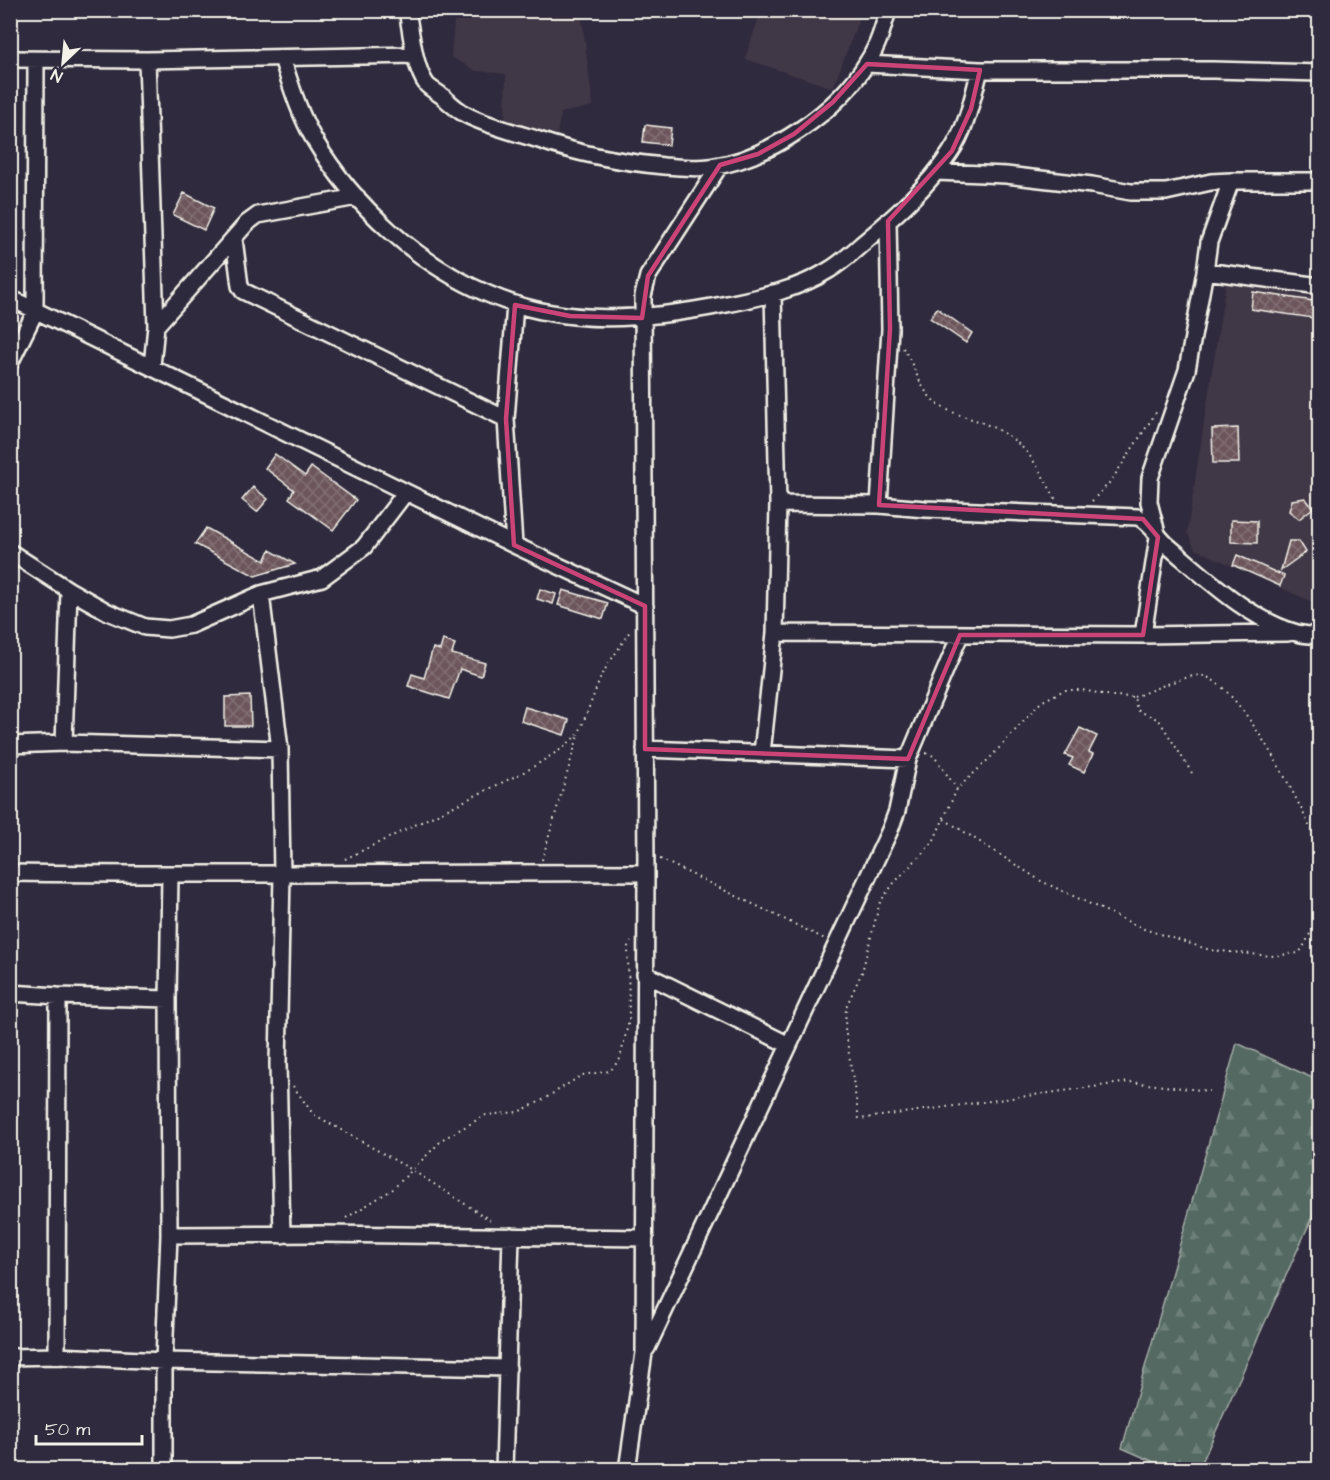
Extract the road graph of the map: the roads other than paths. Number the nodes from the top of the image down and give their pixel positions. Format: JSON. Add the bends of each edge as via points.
{"nodes":[{"id":1,"x":407,"y":10,"type":"edge"},
{"id":2,"x":888,"y":10,"type":"edge"},
{"id":3,"x":416,"y":55,"type":"junction"},
{"id":4,"x":282,"y":58,"type":"junction"},
{"id":5,"x":10,"y":59,"type":"edge"},
{"id":6,"x":36,"y":60,"type":"junction"},
{"id":7,"x":147,"y":60,"type":"junction"},
{"id":8,"x":867,"y":64,"type":"junction"},
{"id":9,"x":980,"y":70,"type":"junction"},
{"id":10,"x":1320,"y":73,"type":"edge"},
{"id":11,"x":720,"y":165,"type":"junction"},
{"id":12,"x":936,"y":172,"type":"junction"},
{"id":13,"x":1231,"y":181,"type":"junction"},
{"id":14,"x":1320,"y":181,"type":"edge"},
{"id":15,"x":357,"y":197,"type":"junction"},
{"id":16,"x":888,"y":221,"type":"junction"},
{"id":17,"x":234,"y":238,"type":"junction"},
{"id":18,"x":1205,"y":271,"type":"junction"},
{"id":19,"x":1320,"y":286,"type":"edge"},
{"id":20,"x":773,"y":293,"type":"junction"},
{"id":21,"x":10,"y":298,"type":"edge"},
{"id":22,"x":515,"y":305,"type":"junction"},
{"id":23,"x":35,"y":312,"type":"junction"},
{"id":24,"x":642,"y":318,"type":"junction"},
{"id":25,"x":156,"y":326,"type":"junction"},
{"id":26,"x":10,"y":363,"type":"edge"},
{"id":27,"x":152,"y":366,"type":"junction"},
{"id":28,"x":506,"y":419,"type":"junction"},
{"id":29,"x":406,"y":492,"type":"junction"},
{"id":30,"x":777,"y":504,"type":"junction"},
{"id":31,"x":879,"y":505,"type":"junction"},
{"id":32,"x":1158,"y":537,"type":"junction"},
{"id":33,"x":514,"y":544,"type":"junction"},
{"id":34,"x":10,"y":552,"type":"edge"},
{"id":35,"x":69,"y":590,"type":"junction"},
{"id":36,"x":261,"y":594,"type":"junction"},
{"id":37,"x":645,"y":606,"type":"junction"},
{"id":38,"x":775,"y":633,"type":"junction"},
{"id":39,"x":1297,"y":633,"type":"junction"},
{"id":40,"x":960,"y":635,"type":"junction"},
{"id":41,"x":1143,"y":635,"type":"junction"},
{"id":42,"x":1320,"y":636,"type":"edge"},
{"id":43,"x":64,"y":743,"type":"junction"},
{"id":44,"x":10,"y":745,"type":"edge"},
{"id":45,"x":280,"y":749,"type":"junction"},
{"id":46,"x":645,"y":749,"type":"junction"},
{"id":47,"x":762,"y":753,"type":"junction"},
{"id":48,"x":908,"y":759,"type":"junction"},
{"id":49,"x":10,"y":873,"type":"edge"},
{"id":50,"x":646,"y":873,"type":"junction"},
{"id":51,"x":282,"y":874,"type":"junction"},
{"id":52,"x":170,"y":875,"type":"junction"},
{"id":53,"x":645,"y":974,"type":"junction"},
{"id":54,"x":10,"y":993,"type":"edge"},
{"id":55,"x":58,"y":996,"type":"junction"},
{"id":56,"x":168,"y":999,"type":"junction"},
{"id":57,"x":789,"y":1045,"type":"junction"},
{"id":58,"x":169,"y":1235,"type":"junction"},
{"id":59,"x":282,"y":1235,"type":"junction"},
{"id":60,"x":511,"y":1236,"type":"junction"},
{"id":61,"x":645,"y":1238,"type":"junction"},
{"id":62,"x":644,"y":1353,"type":"junction"},
{"id":63,"x":57,"y":1356,"type":"junction"},
{"id":64,"x":10,"y":1357,"type":"edge"},
{"id":65,"x":164,"y":1361,"type":"junction"},
{"id":66,"x":508,"y":1368,"type":"junction"},
{"id":67,"x":164,"y":1470,"type":"edge"},
{"id":68,"x":504,"y":1470,"type":"edge"},
{"id":69,"x":627,"y":1470,"type":"edge"}],
"edges":[{"from":1,"to":3,"type":"street"},
{"from":2,"to":8,"type":"street"},
{"from":3,"to":4,"type":"street"},
{"from":3,"to":11,"type":"street","via":[[427,84],[466,115],[595,157],[632,164]]},
{"from":4,"to":7,"type":"street"},
{"from":4,"to":15,"type":"street","via":[[314,139]]},
{"from":5,"to":6,"type":"street"},
{"from":6,"to":7,"type":"street"},
{"from":6,"to":23,"type":"street"},
{"from":7,"to":25,"type":"street"},
{"from":8,"to":9,"type":"street"},
{"from":8,"to":11,"type":"street","via":[[833,102],[794,134],[758,154]]},
{"from":9,"to":10,"type":"street"},
{"from":9,"to":12,"type":"street","via":[[971,109],[952,151]]},
{"from":11,"to":24,"type":"street","via":[[648,276]]},
{"from":12,"to":13,"type":"street","via":[[1006,175],[1131,192],[1166,192]]},
{"from":12,"to":16,"type":"street"},
{"from":13,"to":14,"type":"street"},
{"from":13,"to":18,"type":"street","via":[[1209,242]]},
{"from":15,"to":17,"type":"street","via":[[258,215]]},
{"from":15,"to":22,"type":"street","via":[[429,261]]},
{"from":16,"to":20,"type":"street","via":[[829,271]]},
{"from":16,"to":31,"type":"street","via":[[890,329]]},
{"from":17,"to":25,"type":"street"},
{"from":17,"to":28,"type":"street","via":[[243,291]]},
{"from":18,"to":19,"type":"street"},
{"from":18,"to":32,"type":"street","via":[[1187,370],[1149,486]]},
{"from":20,"to":24,"type":"street"},
{"from":20,"to":30,"type":"street"},
{"from":21,"to":23,"type":"street"},
{"from":22,"to":24,"type":"street","via":[[570,316]]},
{"from":22,"to":28,"type":"street"},
{"from":23,"to":26,"type":"street"},
{"from":23,"to":27,"type":"street"},
{"from":24,"to":37,"type":"street"},
{"from":25,"to":27,"type":"street"},
{"from":27,"to":29,"type":"street"},
{"from":28,"to":33,"type":"street"},
{"from":29,"to":33,"type":"street"},
{"from":29,"to":36,"type":"street","via":[[364,547],[322,578]]},
{"from":30,"to":31,"type":"street"},
{"from":30,"to":38,"type":"street"},
{"from":31,"to":32,"type":"street","via":[[1138,517]]},
{"from":32,"to":39,"type":"street","via":[[1237,601],[1264,619]]},
{"from":32,"to":41,"type":"street"},
{"from":33,"to":37,"type":"street"},
{"from":34,"to":35,"type":"street"},
{"from":35,"to":36,"type":"street","via":[[145,627],[169,629],[191,625]]},
{"from":35,"to":43,"type":"street"},
{"from":36,"to":45,"type":"street"},
{"from":37,"to":46,"type":"street"},
{"from":38,"to":40,"type":"street"},
{"from":38,"to":47,"type":"street"},
{"from":39,"to":41,"type":"street"},
{"from":39,"to":42,"type":"street"},
{"from":40,"to":41,"type":"street"},
{"from":40,"to":48,"type":"street"},
{"from":43,"to":44,"type":"street"},
{"from":43,"to":45,"type":"street"},
{"from":45,"to":51,"type":"street"},
{"from":46,"to":47,"type":"street"},
{"from":46,"to":50,"type":"street"},
{"from":47,"to":48,"type":"street"},
{"from":48,"to":57,"type":"street","via":[[890,830]]},
{"from":49,"to":52,"type":"street"},
{"from":50,"to":51,"type":"street"},
{"from":50,"to":53,"type":"street"},
{"from":51,"to":52,"type":"street"},
{"from":51,"to":59,"type":"street","via":[[278,1064]]},
{"from":52,"to":56,"type":"street"},
{"from":53,"to":57,"type":"street"},
{"from":53,"to":61,"type":"street"},
{"from":54,"to":55,"type":"street"},
{"from":55,"to":56,"type":"street"},
{"from":55,"to":63,"type":"street"},
{"from":56,"to":58,"type":"street"},
{"from":57,"to":62,"type":"street"},
{"from":58,"to":59,"type":"street"},
{"from":58,"to":65,"type":"street"},
{"from":59,"to":60,"type":"street"},
{"from":60,"to":61,"type":"street"},
{"from":60,"to":66,"type":"street"},
{"from":61,"to":62,"type":"street"},
{"from":62,"to":69,"type":"street"},
{"from":63,"to":64,"type":"street"},
{"from":63,"to":65,"type":"street"},
{"from":65,"to":66,"type":"street"},
{"from":65,"to":67,"type":"street"},
{"from":66,"to":68,"type":"street"}]}
